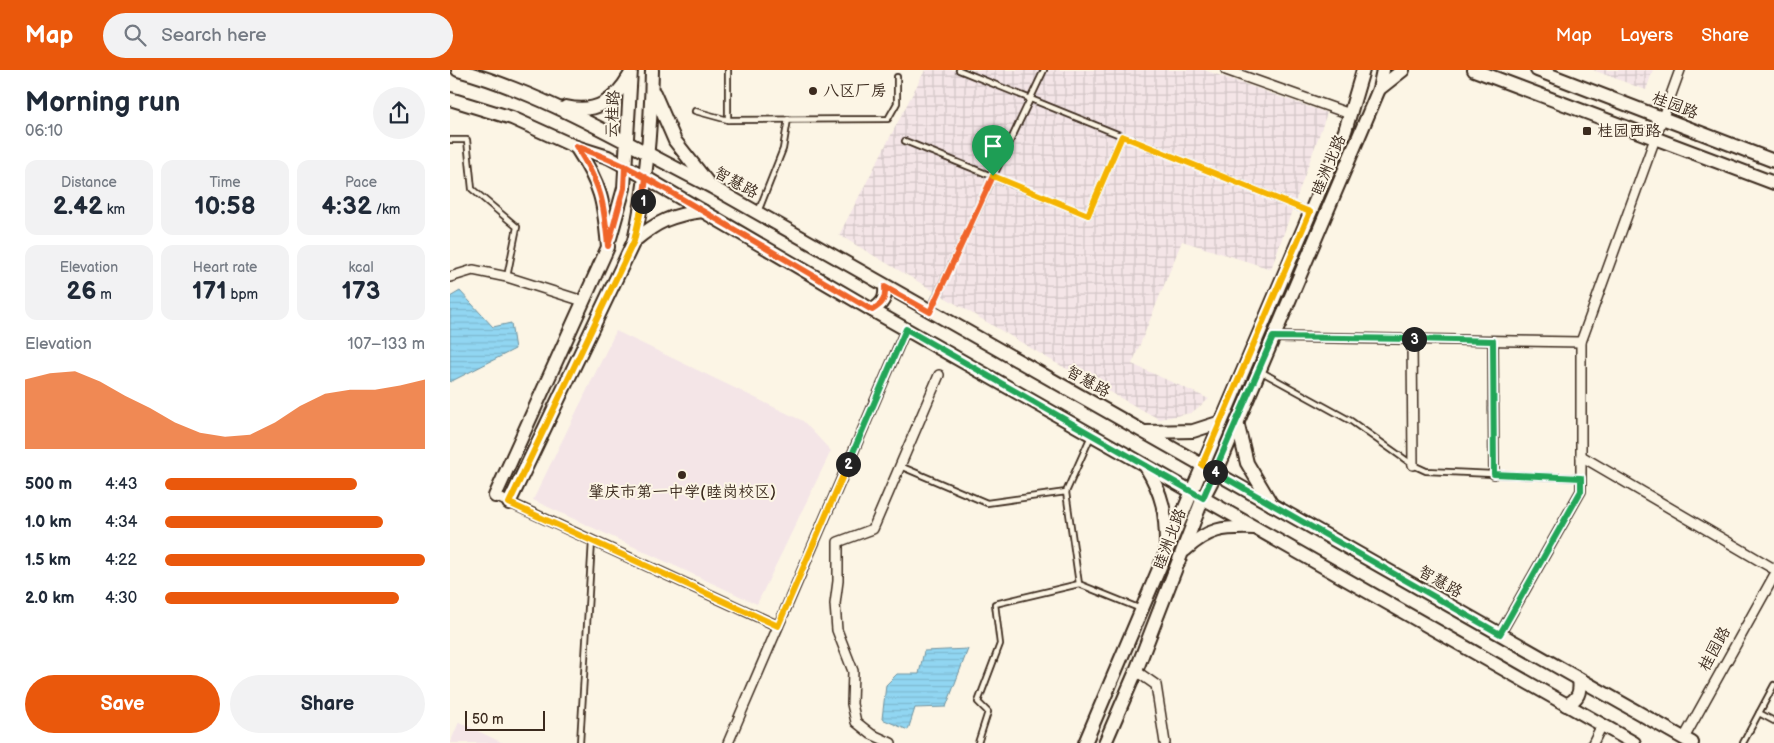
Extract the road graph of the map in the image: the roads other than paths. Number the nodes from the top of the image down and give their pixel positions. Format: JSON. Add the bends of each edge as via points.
{"nodes":[{"id":1,"x":458,"y":70,"type":"edge"},
{"id":2,"x":652,"y":70,"type":"edge"},
{"id":3,"x":728,"y":70,"type":"edge"},
{"id":4,"x":959,"y":70,"type":"edge"},
{"id":5,"x":1044,"y":70,"type":"edge"},
{"id":6,"x":1226,"y":70,"type":"edge"},
{"id":7,"x":1363,"y":70,"type":"edge"},
{"id":8,"x":1383,"y":70,"type":"edge"},
{"id":9,"x":1403,"y":70,"type":"edge"},
{"id":10,"x":1474,"y":70,"type":"edge"},
{"id":11,"x":1537,"y":70,"type":"edge"},
{"id":12,"x":1680,"y":70,"type":"edge"},
{"id":13,"x":631,"y":72,"type":"edge"},
{"id":14,"x":897,"y":77,"type":"dead end"},
{"id":15,"x":652,"y":86,"type":"junction"},
{"id":16,"x":1379,"y":89,"type":"junction"},
{"id":17,"x":450,"y":98,"type":"edge"},
{"id":18,"x":1030,"y":99,"type":"junction"},
{"id":19,"x":553,"y":104,"type":"junction"},
{"id":20,"x":695,"y":111,"type":"dead end"},
{"id":21,"x":1350,"y":114,"type":"junction"},
{"id":22,"x":1662,"y":118,"type":"junction"},
{"id":23,"x":728,"y":120,"type":"junction"},
{"id":24,"x":788,"y":120,"type":"junction"},
{"id":25,"x":1122,"y":136,"type":"junction"},
{"id":26,"x":1655,"y":138,"type":"junction"},
{"id":27,"x":450,"y":140,"type":"edge"},
{"id":28,"x":905,"y":141,"type":"dead end"},
{"id":29,"x":628,"y":144,"type":"junction"},
{"id":30,"x":576,"y":146,"type":"junction"},
{"id":31,"x":648,"y":155,"type":"junction"},
{"id":32,"x":1774,"y":161,"type":"edge"},
{"id":33,"x":625,"y":166,"type":"junction"},
{"id":34,"x":993,"y":176,"type":"junction"},
{"id":35,"x":646,"y":178,"type":"junction"},
{"id":36,"x":1774,"y":183,"type":"edge"},
{"id":37,"x":712,"y":187,"type":"junction"},
{"id":38,"x":703,"y":211,"type":"junction"},
{"id":39,"x":1310,"y":212,"type":"junction"},
{"id":40,"x":757,"y":213,"type":"junction"},
{"id":41,"x":634,"y":241,"type":"junction"},
{"id":42,"x":608,"y":246,"type":"junction"},
{"id":43,"x":450,"y":277,"type":"edge"},
{"id":44,"x":507,"y":277,"type":"junction"},
{"id":45,"x":885,"y":287,"type":"junction"},
{"id":46,"x":583,"y":301,"type":"junction"},
{"id":47,"x":872,"y":310,"type":"junction"},
{"id":48,"x":930,"y":312,"type":"junction"},
{"id":49,"x":906,"y":329,"type":"junction"},
{"id":50,"x":1273,"y":337,"type":"junction"},
{"id":51,"x":1412,"y":339,"type":"junction"},
{"id":52,"x":1493,"y":341,"type":"junction"},
{"id":53,"x":1581,"y":342,"type":"junction"},
{"id":54,"x":1259,"y":370,"type":"junction"},
{"id":55,"x":939,"y":375,"type":"dead end"},
{"id":56,"x":1221,"y":422,"type":"junction"},
{"id":57,"x":1237,"y":422,"type":"junction"},
{"id":58,"x":1142,"y":432,"type":"junction"},
{"id":59,"x":1091,"y":435,"type":"junction"},
{"id":60,"x":1581,"y":456,"type":"junction"},
{"id":61,"x":1145,"y":465,"type":"junction"},
{"id":62,"x":1202,"y":465,"type":"junction"},
{"id":63,"x":1413,"y":465,"type":"junction"},
{"id":64,"x":900,"y":466,"type":"junction"},
{"id":65,"x":1216,"y":473,"type":"junction"},
{"id":66,"x":1494,"y":474,"type":"junction"},
{"id":67,"x":1581,"y":478,"type":"junction"},
{"id":68,"x":1066,"y":492,"type":"junction"},
{"id":69,"x":1191,"y":492,"type":"junction"},
{"id":70,"x":495,"y":496,"type":"joint"},
{"id":71,"x":1203,"y":498,"type":"junction"},
{"id":72,"x":509,"y":503,"type":"junction"},
{"id":73,"x":1272,"y":505,"type":"junction"},
{"id":74,"x":1256,"y":528,"type":"junction"},
{"id":75,"x":592,"y":541,"type":"junction"},
{"id":76,"x":1166,"y":551,"type":"junction"},
{"id":77,"x":1183,"y":552,"type":"junction"},
{"id":78,"x":1774,"y":569,"type":"edge"},
{"id":79,"x":1774,"y":576,"type":"edge"},
{"id":80,"x":1079,"y":584,"type":"junction"},
{"id":81,"x":1142,"y":610,"type":"junction"},
{"id":82,"x":778,"y":626,"type":"junction"},
{"id":83,"x":1500,"y":634,"type":"junction"},
{"id":84,"x":1136,"y":672,"type":"junction"},
{"id":85,"x":1579,"y":679,"type":"junction"},
{"id":86,"x":1774,"y":685,"type":"edge"},
{"id":87,"x":1566,"y":705,"type":"junction"},
{"id":88,"x":1759,"y":713,"type":"junction"},
{"id":89,"x":1774,"y":721,"type":"edge"},
{"id":90,"x":1602,"y":725,"type":"junction"},
{"id":91,"x":1688,"y":741,"type":"edge"},
{"id":92,"x":580,"y":743,"type":"edge"},
{"id":93,"x":728,"y":743,"type":"edge"},
{"id":94,"x":891,"y":743,"type":"edge"},
{"id":95,"x":978,"y":743,"type":"edge"},
{"id":96,"x":1086,"y":743,"type":"edge"},
{"id":97,"x":1105,"y":743,"type":"edge"},
{"id":98,"x":1165,"y":743,"type":"edge"},
{"id":99,"x":1593,"y":743,"type":"edge"},
{"id":100,"x":1634,"y":743,"type":"edge"},
{"id":101,"x":1743,"y":743,"type":"edge"}],
"edges":[{"from":1,"to":19,"type":"main road","name":"智慧路","via":[[500,82]]},
{"from":2,"to":15,"type":"main road"},
{"from":3,"to":23,"type":"lane"},
{"from":4,"to":18,"type":"lane"},
{"from":5,"to":18,"type":"lane"},
{"from":6,"to":21,"type":"street"},
{"from":7,"to":21,"type":"main road","name":"睦洲北路"},
{"from":8,"to":16,"type":"main road","name":"睦洲北路"},
{"from":9,"to":16,"type":"main road"},
{"from":10,"to":26,"type":"main road"},
{"from":11,"to":22,"type":"main road","name":"桂园路"},
{"from":12,"to":22,"type":"street"},
{"from":13,"to":19,"type":"main road","via":[[621,91],[602,106],[579,110]]},
{"from":13,"to":29,"type":"main road","name":"云桂路"},
{"from":14,"to":24,"type":"lane","via":[[897,103],[888,119]]},
{"from":15,"to":31,"type":"main road"},
{"from":15,"to":37,"type":"main road","via":[[675,141]]},
{"from":16,"to":50,"type":"main road","name":"睦洲北路"},
{"from":17,"to":30,"type":"main road","via":[[512,118]]},
{"from":18,"to":25,"type":"lane"},
{"from":18,"to":34,"type":"lane"},
{"from":19,"to":29,"type":"main road","name":"智慧路"},
{"from":20,"to":23,"type":"lane"},
{"from":21,"to":39,"type":"main road","name":"睦洲北路"},
{"from":22,"to":26,"type":"street"},
{"from":22,"to":32,"type":"main road","name":"桂园路"},
{"from":23,"to":24,"type":"lane"},
{"from":24,"to":40,"type":"lane","via":[[783,149]]},
{"from":25,"to":34,"type":"lane","via":[[1088,215]]},
{"from":25,"to":39,"type":"lane"},
{"from":26,"to":36,"type":"main road"},
{"from":26,"to":53,"type":"street"},
{"from":27,"to":44,"type":"lane","via":[[467,140],[472,190],[516,228]]},
{"from":28,"to":34,"type":"lane"},
{"from":29,"to":31,"type":"main road","name":"智慧路"},
{"from":29,"to":33,"type":"main road","name":"云桂路"},
{"from":30,"to":33,"type":"main road"},
{"from":30,"to":42,"type":"main road","via":[[597,184],[604,206]]},
{"from":31,"to":35,"type":"main road"},
{"from":31,"to":37,"type":"main road","name":"智慧路"},
{"from":33,"to":35,"type":"main road"},
{"from":33,"to":42,"type":"main road","name":"云桂路","via":[[624,188]]},
{"from":34,"to":48,"type":"lane"},
{"from":35,"to":38,"type":"main road"},
{"from":35,"to":41,"type":"main road"},
{"from":37,"to":40,"type":"main road","name":"智慧路"},
{"from":38,"to":41,"type":"main road","via":[[669,217]]},
{"from":38,"to":47,"type":"main road"},
{"from":39,"to":56,"type":"main road","name":"睦洲北路"},
{"from":40,"to":45,"type":"main road","name":"智慧路"},
{"from":41,"to":72,"type":"main road"},
{"from":42,"to":46,"type":"main road","name":"云桂路"},
{"from":43,"to":44,"type":"street","via":[[473,270]]},
{"from":44,"to":46,"type":"street"},
{"from":45,"to":47,"type":"main road","via":[[886,296],[880,306]]},
{"from":45,"to":48,"type":"main road","name":"智慧路"},
{"from":46,"to":70,"type":"main road","name":"云桂路"},
{"from":47,"to":49,"type":"main road"},
{"from":48,"to":58,"type":"main road","name":"智慧路"},
{"from":49,"to":59,"type":"main road"},
{"from":49,"to":82,"type":"street"},
{"from":50,"to":51,"type":"street"},
{"from":50,"to":54,"type":"main road","name":"睦洲北路"},
{"from":51,"to":52,"type":"street"},
{"from":51,"to":63,"type":"street"},
{"from":52,"to":53,"type":"street"},
{"from":52,"to":66,"type":"street"},
{"from":53,"to":60,"type":"street"},
{"from":54,"to":57,"type":"main road","name":"睦洲北路"},
{"from":54,"to":63,"type":"lane","via":[[1351,421]]},
{"from":55,"to":64,"type":"street"},
{"from":56,"to":58,"type":"main road","via":[[1193,431]]},
{"from":56,"to":62,"type":"main road","name":"睦洲北路"},
{"from":57,"to":65,"type":"main road","name":"睦洲北路"},
{"from":57,"to":73,"type":"main road","via":[[1247,463]]},
{"from":58,"to":62,"type":"main road","name":"智慧路"},
{"from":59,"to":61,"type":"main road"},
{"from":59,"to":68,"type":"lane"},
{"from":60,"to":67,"type":"street"},
{"from":60,"to":78,"type":"street"},
{"from":61,"to":69,"type":"main road"},
{"from":61,"to":76,"type":"main road","via":[[1163,502]]},
{"from":62,"to":65,"type":"main road","name":"智慧路"},
{"from":62,"to":69,"type":"main road","name":"睦洲北路"},
{"from":63,"to":66,"type":"lane","via":[[1426,471]]},
{"from":64,"to":68,"type":"lane","via":[[987,503]]},
{"from":64,"to":94,"type":"street","via":[[873,528],[838,542],[835,604],[837,630],[853,671],[852,704],[856,722],[871,734]]},
{"from":65,"to":71,"type":"main road","name":"睦洲北路"},
{"from":65,"to":73,"type":"main road","name":"智慧路"},
{"from":66,"to":67,"type":"lane"},
{"from":67,"to":83,"type":"street","via":[[1581,491]]},
{"from":68,"to":80,"type":"lane"},
{"from":69,"to":71,"type":"main road"},
{"from":69,"to":76,"type":"main road","name":"睦洲北路"},
{"from":70,"to":72,"type":"street"},
{"from":71,"to":74,"type":"main road"},
{"from":71,"to":77,"type":"main road","name":"睦洲北路"},
{"from":72,"to":75,"type":"street"},
{"from":73,"to":83,"type":"main road","name":"智慧路"},
{"from":74,"to":77,"type":"main road","via":[[1214,530],[1197,538]]},
{"from":74,"to":87,"type":"main road"},
{"from":75,"to":82,"type":"street"},
{"from":75,"to":92,"type":"lane"},
{"from":76,"to":81,"type":"main road","name":"睦洲北路"},
{"from":77,"to":84,"type":"main road","name":"睦洲北路"},
{"from":79,"to":91,"type":"street","name":"桂园路"},
{"from":80,"to":81,"type":"lane"},
{"from":80,"to":95,"type":"lane","via":[[995,604],[1000,644],[978,702],[988,712]]},
{"from":81,"to":96,"type":"main road","name":"睦洲北路"},
{"from":82,"to":93,"type":"street"},
{"from":83,"to":85,"type":"main road","name":"智慧路"},
{"from":84,"to":97,"type":"main road","name":"睦洲北路"},
{"from":84,"to":98,"type":"street","via":[[1156,685]]},
{"from":85,"to":87,"type":"main road","via":[[1581,690],[1575,700]]},
{"from":85,"to":91,"type":"main road","name":"智慧路"},
{"from":86,"to":88,"type":"lane"},
{"from":87,"to":90,"type":"main road"},
{"from":88,"to":89,"type":"lane"},
{"from":88,"to":101,"type":"lane"},
{"from":90,"to":99,"type":"street"},
{"from":90,"to":100,"type":"main road"}]}
